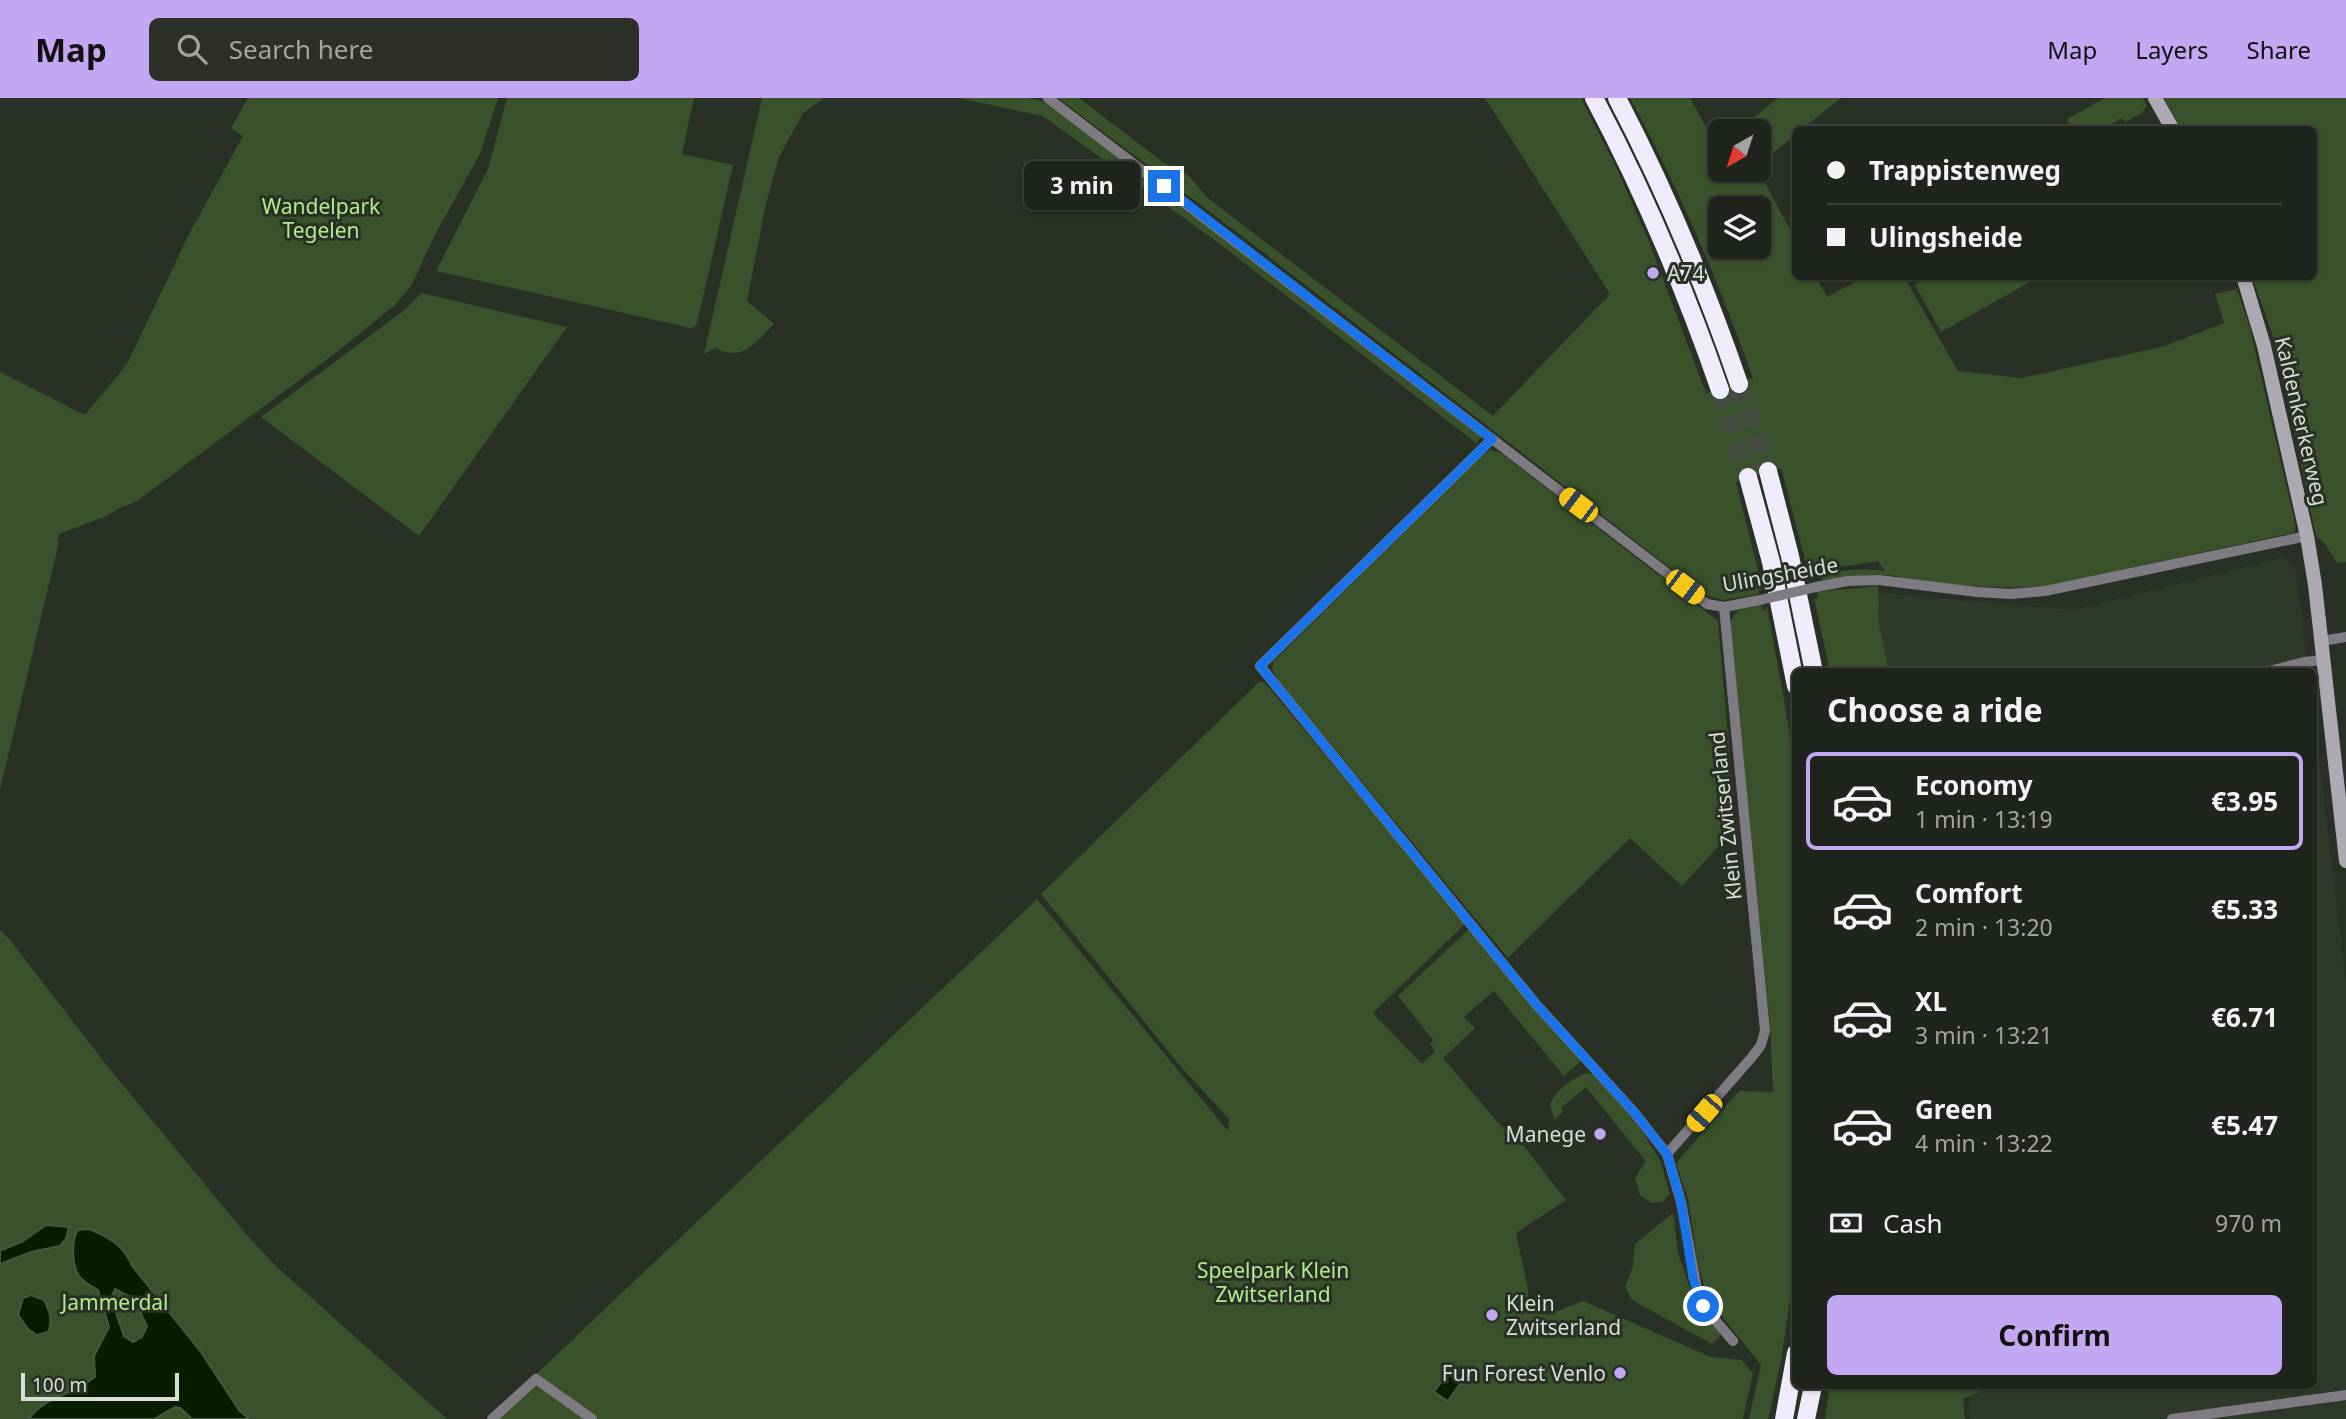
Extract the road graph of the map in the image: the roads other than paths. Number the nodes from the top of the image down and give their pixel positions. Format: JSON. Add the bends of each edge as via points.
{"nodes":[{"id":1,"x":1048,"y":98,"type":"edge"},
{"id":2,"x":1617,"y":98,"type":"edge"},
{"id":3,"x":2155,"y":98,"type":"edge"},
{"id":4,"x":1599,"y":106,"type":"edge"},
{"id":5,"x":2171,"y":126,"type":"edge"},
{"id":6,"x":2244,"y":280,"type":"edge"},
{"id":7,"x":1739,"y":384,"type":"tunnel mouth"},
{"id":8,"x":1720,"y":390,"type":"tunnel mouth"},
{"id":9,"x":1492,"y":439,"type":"junction"},
{"id":10,"x":1768,"y":471,"type":"tunnel mouth"},
{"id":11,"x":1748,"y":477,"type":"tunnel mouth"},
{"id":12,"x":2307,"y":536,"type":"junction"},
{"id":13,"x":1724,"y":607,"type":"junction"},
{"id":14,"x":2346,"y":637,"type":"edge"},
{"id":15,"x":2322,"y":641,"type":"junction"},
{"id":16,"x":2323,"y":660,"type":"junction"},
{"id":17,"x":1792,"y":668,"type":"edge"},
{"id":18,"x":1813,"y":668,"type":"edge"},
{"id":19,"x":2281,"y":668,"type":"edge"},
{"id":20,"x":2346,"y":861,"type":"edge"},
{"id":21,"x":1667,"y":1154,"type":"junction"},
{"id":22,"x":1733,"y":1341,"type":"dead end"},
{"id":23,"x":1792,"y":1375,"type":"edge"},
{"id":24,"x":1812,"y":1389,"type":"edge"},
{"id":25,"x":2346,"y":1395,"type":"edge"},
{"id":26,"x":492,"y":1419,"type":"edge"},
{"id":27,"x":592,"y":1419,"type":"edge"},
{"id":28,"x":1784,"y":1419,"type":"edge"},
{"id":29,"x":1806,"y":1419,"type":"edge"},
{"id":30,"x":2172,"y":1419,"type":"edge"}],
"edges":[{"from":1,"to":9,"type":"street","name":"Ulingsheide"},
{"from":2,"to":7,"type":"highway","via":[[1678,224]]},
{"from":3,"to":5,"type":"main road"},
{"from":4,"to":8,"type":"highway","via":[[1658,230]]},
{"from":6,"to":12,"type":"main road","name":"Kaldenkerkerweg","via":[[2264,346]]},
{"from":9,"to":13,"type":"street","name":"Ulingsheide","via":[[1707,604]]},
{"from":9,"to":21,"type":"street","via":[[1260,666],[1535,1003]]},
{"from":10,"to":18,"type":"highway"},
{"from":11,"to":17,"type":"highway"},
{"from":12,"to":13,"type":"street","name":"Ulingsheide","bridge":true,"via":[[2045,591],[2000,593],[1848,581]]},
{"from":12,"to":15,"type":"main road","name":"Kaldenkerkerweg"},
{"from":13,"to":21,"type":"street","name":"Klein Zwitserland","via":[[1765,1031],[1752,1057]]},
{"from":14,"to":15,"type":"street"},
{"from":15,"to":16,"type":"main road","name":"Kaldenkerkerweg"},
{"from":16,"to":19,"type":"street"},
{"from":16,"to":20,"type":"main road","name":"Kaldenkerkerweg"},
{"from":21,"to":22,"type":"street","via":[[1698,1295]]},
{"from":23,"to":28,"type":"highway"},
{"from":24,"to":29,"type":"highway"},
{"from":25,"to":30,"type":"street"},
{"from":26,"to":27,"type":"street","via":[[536,1379]]}]}
